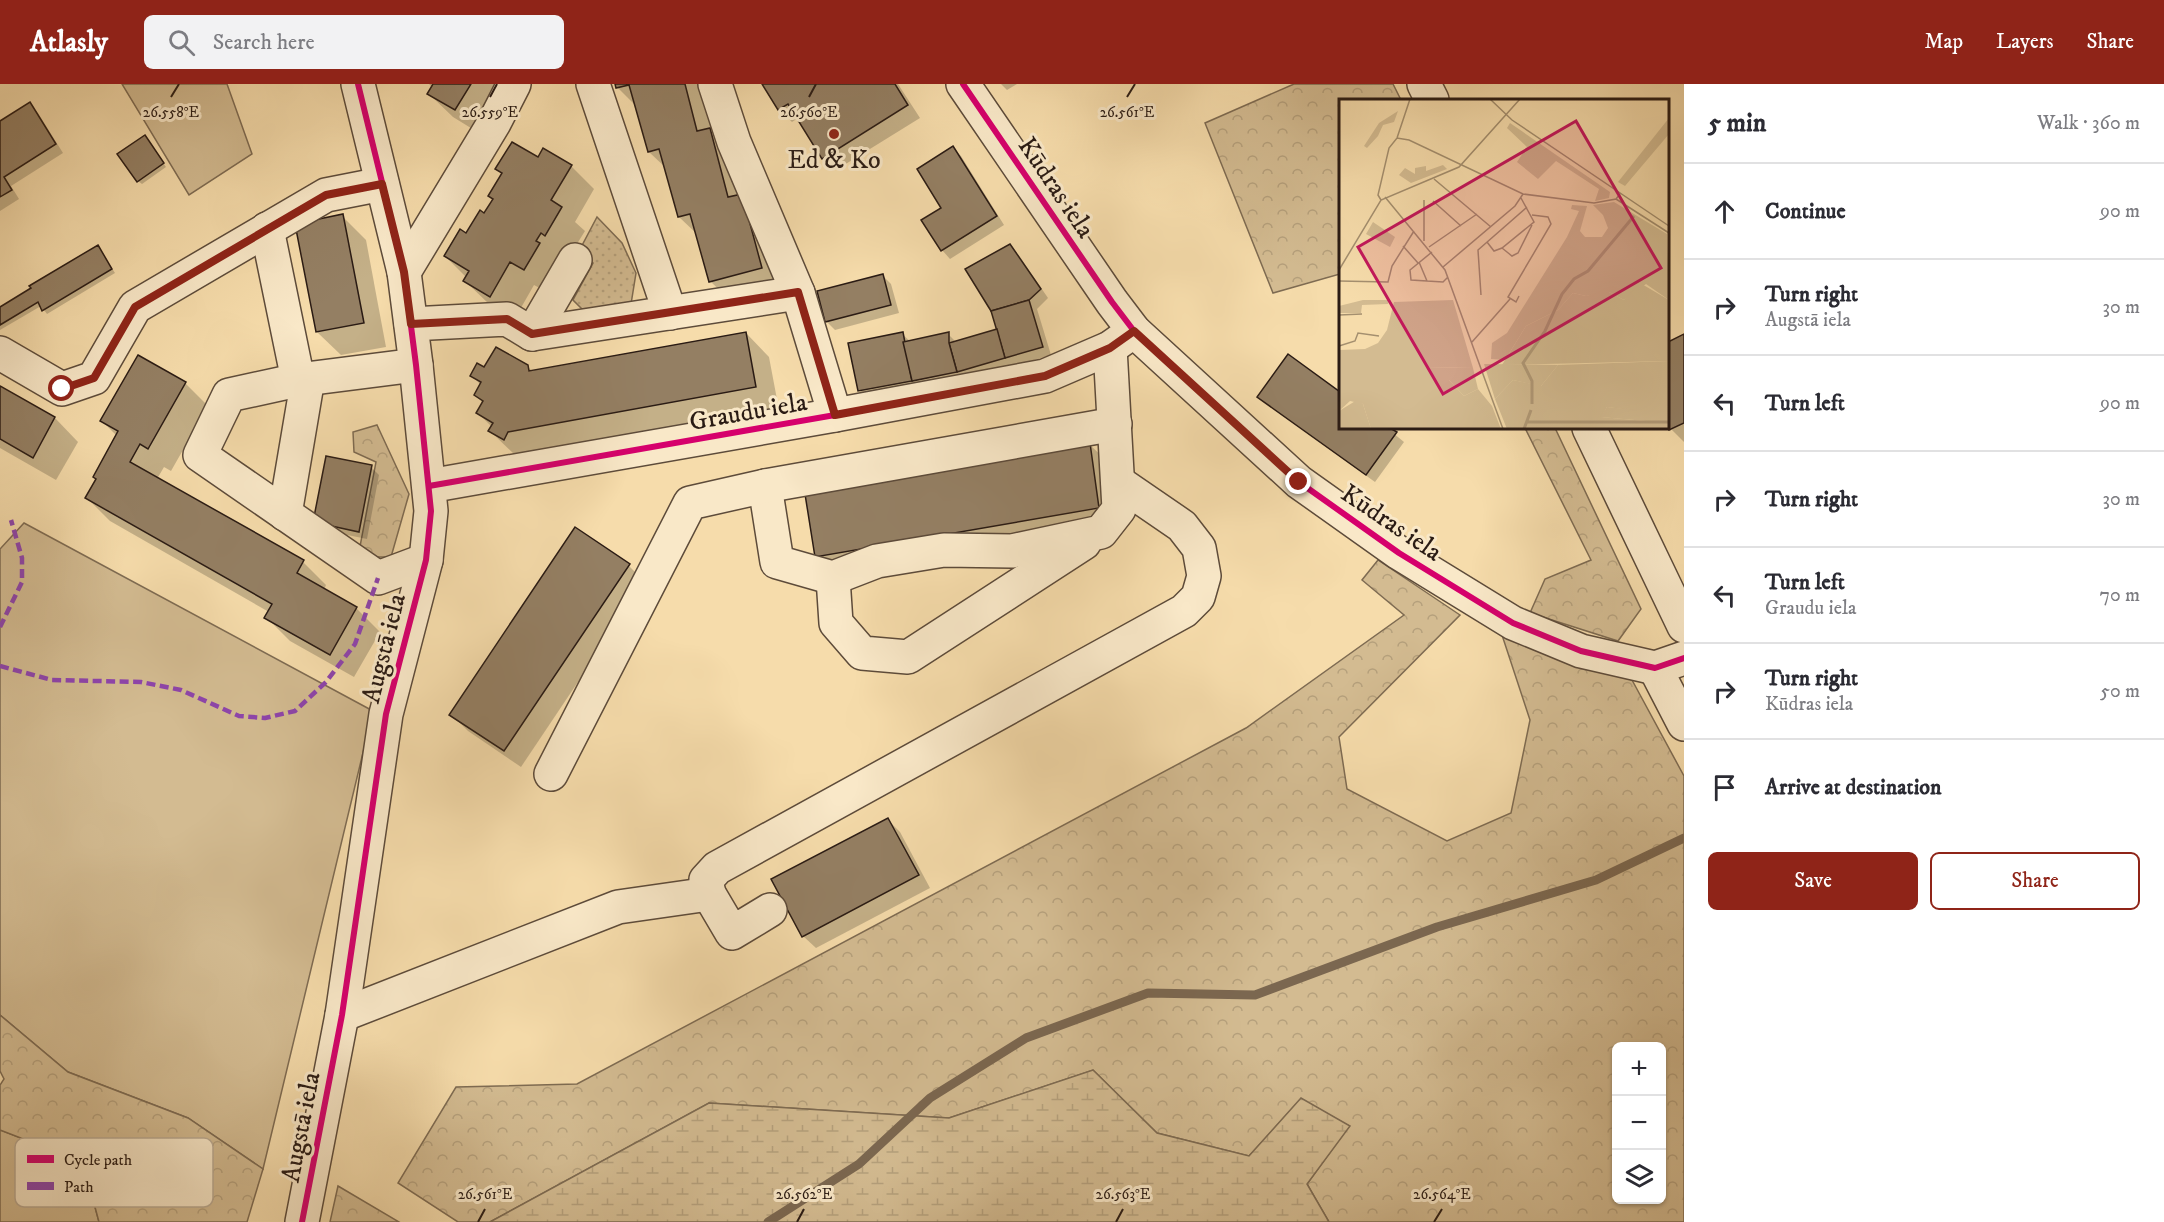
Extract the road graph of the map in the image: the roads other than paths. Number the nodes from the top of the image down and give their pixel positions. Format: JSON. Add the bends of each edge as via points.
{"nodes":[{"id":1,"x":358,"y":84,"type":"edge"},
{"id":2,"x":514,"y":84,"type":"edge"},
{"id":3,"x":592,"y":84,"type":"edge"},
{"id":4,"x":716,"y":84,"type":"edge"},
{"id":5,"x":963,"y":84,"type":"edge"},
{"id":6,"x":1424,"y":84,"type":"edge"},
{"id":7,"x":1432,"y":99,"type":"edge"},
{"id":8,"x":382,"y":184,"type":"junction"},
{"id":9,"x":267,"y":229,"type":"junction"},
{"id":10,"x":575,"y":260,"type":"dead end"},
{"id":11,"x":404,"y":272,"type":"junction"},
{"id":12,"x":798,"y":292,"type":"junction"},
{"id":13,"x":670,"y":313,"type":"junction"},
{"id":14,"x":411,"y":324,"type":"junction"},
{"id":15,"x":532,"y":334,"type":"junction"},
{"id":16,"x":1122,"y":339,"type":"junction"},
{"id":17,"x":0,"y":353,"type":"edge"},
{"id":18,"x":416,"y":365,"type":"junction"},
{"id":19,"x":303,"y":379,"type":"junction"},
{"id":20,"x":835,"y":415,"type":"junction"},
{"id":21,"x":1114,"y":424,"type":"junction"},
{"id":22,"x":1589,"y":429,"type":"edge"},
{"id":23,"x":1118,"y":482,"type":"junction"},
{"id":24,"x":429,"y":486,"type":"junction"},
{"id":25,"x":765,"y":486,"type":"junction"},
{"id":26,"x":285,"y":514,"type":"junction"},
{"id":27,"x":1101,"y":532,"type":"junction"},
{"id":28,"x":426,"y":560,"type":"junction"},
{"id":29,"x":833,"y":578,"type":"junction"},
{"id":30,"x":1684,"y":626,"type":"edge"},
{"id":31,"x":1670,"y":663,"type":"edge"},
{"id":32,"x":1684,"y":724,"type":"edge"},
{"id":33,"x":551,"y":774,"type":"dead end"},
{"id":34,"x":709,"y":894,"type":"junction"},
{"id":35,"x":770,"y":910,"type":"dead end"},
{"id":36,"x":342,"y":1015,"type":"junction"},
{"id":37,"x":302,"y":1222,"type":"edge"}],
"edges":[{"from":1,"to":8,"type":"street","name":"Augstā iela"},
{"from":2,"to":11,"type":"street"},
{"from":3,"to":13,"type":"street"},
{"from":4,"to":12,"type":"street","via":[[734,142]]},
{"from":5,"to":16,"type":"street","name":"Kūdras iela","via":[[1112,302]]},
{"from":6,"to":7,"type":"street"},
{"from":8,"to":9,"type":"street","via":[[326,195]]},
{"from":8,"to":11,"type":"street","name":"Augstā iela"},
{"from":9,"to":17,"type":"street","via":[[135,307],[94,378],[62,389]]},
{"from":9,"to":19,"type":"street"},
{"from":10,"to":15,"type":"street"},
{"from":11,"to":14,"type":"street","name":"Augstā iela"},
{"from":12,"to":13,"type":"street"},
{"from":12,"to":20,"type":"street"},
{"from":13,"to":15,"type":"street"},
{"from":14,"to":15,"type":"street","via":[[507,319]]},
{"from":14,"to":18,"type":"street","name":"Augstā iela"},
{"from":16,"to":20,"type":"street","name":"Graudu iela","via":[[1045,376]]},
{"from":16,"to":21,"type":"street"},
{"from":16,"to":31,"type":"street","name":"Kūdras iela","via":[[1299,482],[1399,553],[1513,623],[1581,651]]},
{"from":18,"to":19,"type":"street"},
{"from":18,"to":24,"type":"street","name":"Augstā iela"},
{"from":19,"to":26,"type":"street"},
{"from":19,"to":26,"type":"street","via":[[228,394],[200,455]]},
{"from":20,"to":24,"type":"street","name":"Graudu iela"},
{"from":21,"to":23,"type":"street"},
{"from":21,"to":25,"type":"street"},
{"from":22,"to":30,"type":"street"},
{"from":23,"to":27,"type":"street","via":[[1119,509]]},
{"from":23,"to":34,"type":"street","via":[[1182,525],[1199,548],[1204,576],[1198,597],[1184,611],[717,868],[706,880]]},
{"from":24,"to":28,"type":"street","name":"Augstā iela","via":[[431,511]]},
{"from":25,"to":29,"type":"street","via":[[777,562]]},
{"from":25,"to":33,"type":"street","via":[[690,503]]},
{"from":26,"to":28,"type":"street","via":[[378,578]]},
{"from":27,"to":29,"type":"street","via":[[1012,551],[944,550],[877,561]]},
{"from":27,"to":29,"type":"street","via":[[908,657],[862,653],[836,623]]},
{"from":28,"to":36,"type":"street","name":"Augstā iela","via":[[386,714]]},
{"from":31,"to":32,"type":"street"},
{"from":34,"to":35,"type":"street","via":[[732,933]]},
{"from":34,"to":36,"type":"street","via":[[618,907]]},
{"from":36,"to":37,"type":"street","name":"Augstā iela"}]}
